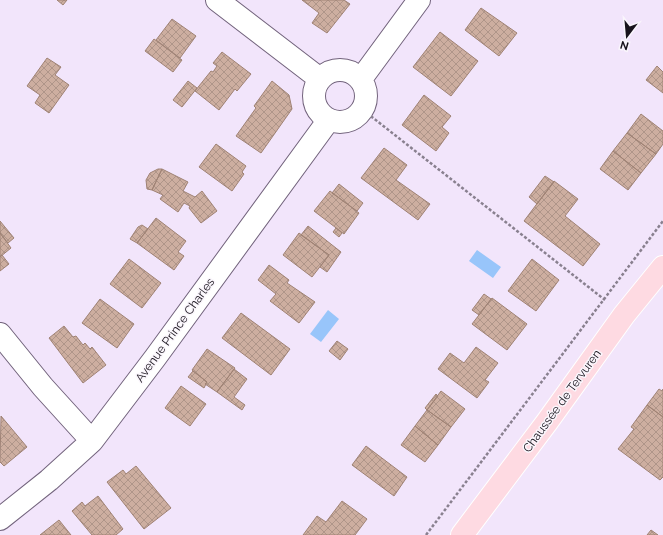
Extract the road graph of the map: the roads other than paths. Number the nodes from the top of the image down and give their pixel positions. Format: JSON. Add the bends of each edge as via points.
{"nodes":[{"id":1,"x":217,"y":0,"type":"edge"},
{"id":2,"x":419,"y":0,"type":"edge"},
{"id":3,"x":320,"y":79,"type":"junction"},
{"id":4,"x":361,"y":79,"type":"junction"},
{"id":5,"x":328,"y":121,"type":"junction"},
{"id":6,"x":663,"y":266,"type":"edge"},
{"id":7,"x":0,"y":334,"type":"edge"},
{"id":8,"x":92,"y":441,"type":"junction"},
{"id":9,"x":0,"y":519,"type":"edge"},
{"id":10,"x":462,"y":535,"type":"edge"}],
"edges":[{"from":1,"to":3,"type":"street"},
{"from":2,"to":4,"type":"street"},
{"from":3,"to":4,"type":"street","via":[[335,70],[344,70],[354,73]]},
{"from":3,"to":5,"type":"street","via":[[315,88],[315,105]]},
{"from":4,"to":5,"type":"street","via":[[367,94],[363,110],[358,117],[341,123]]},
{"from":5,"to":8,"type":"street","name":"Avenue Prince Charles"},
{"from":6,"to":10,"type":"main road","name":"Chaussée de Tervuren"},
{"from":7,"to":8,"type":"street"},
{"from":8,"to":9,"type":"street","name":"Avenue Prince Charles"}]}
